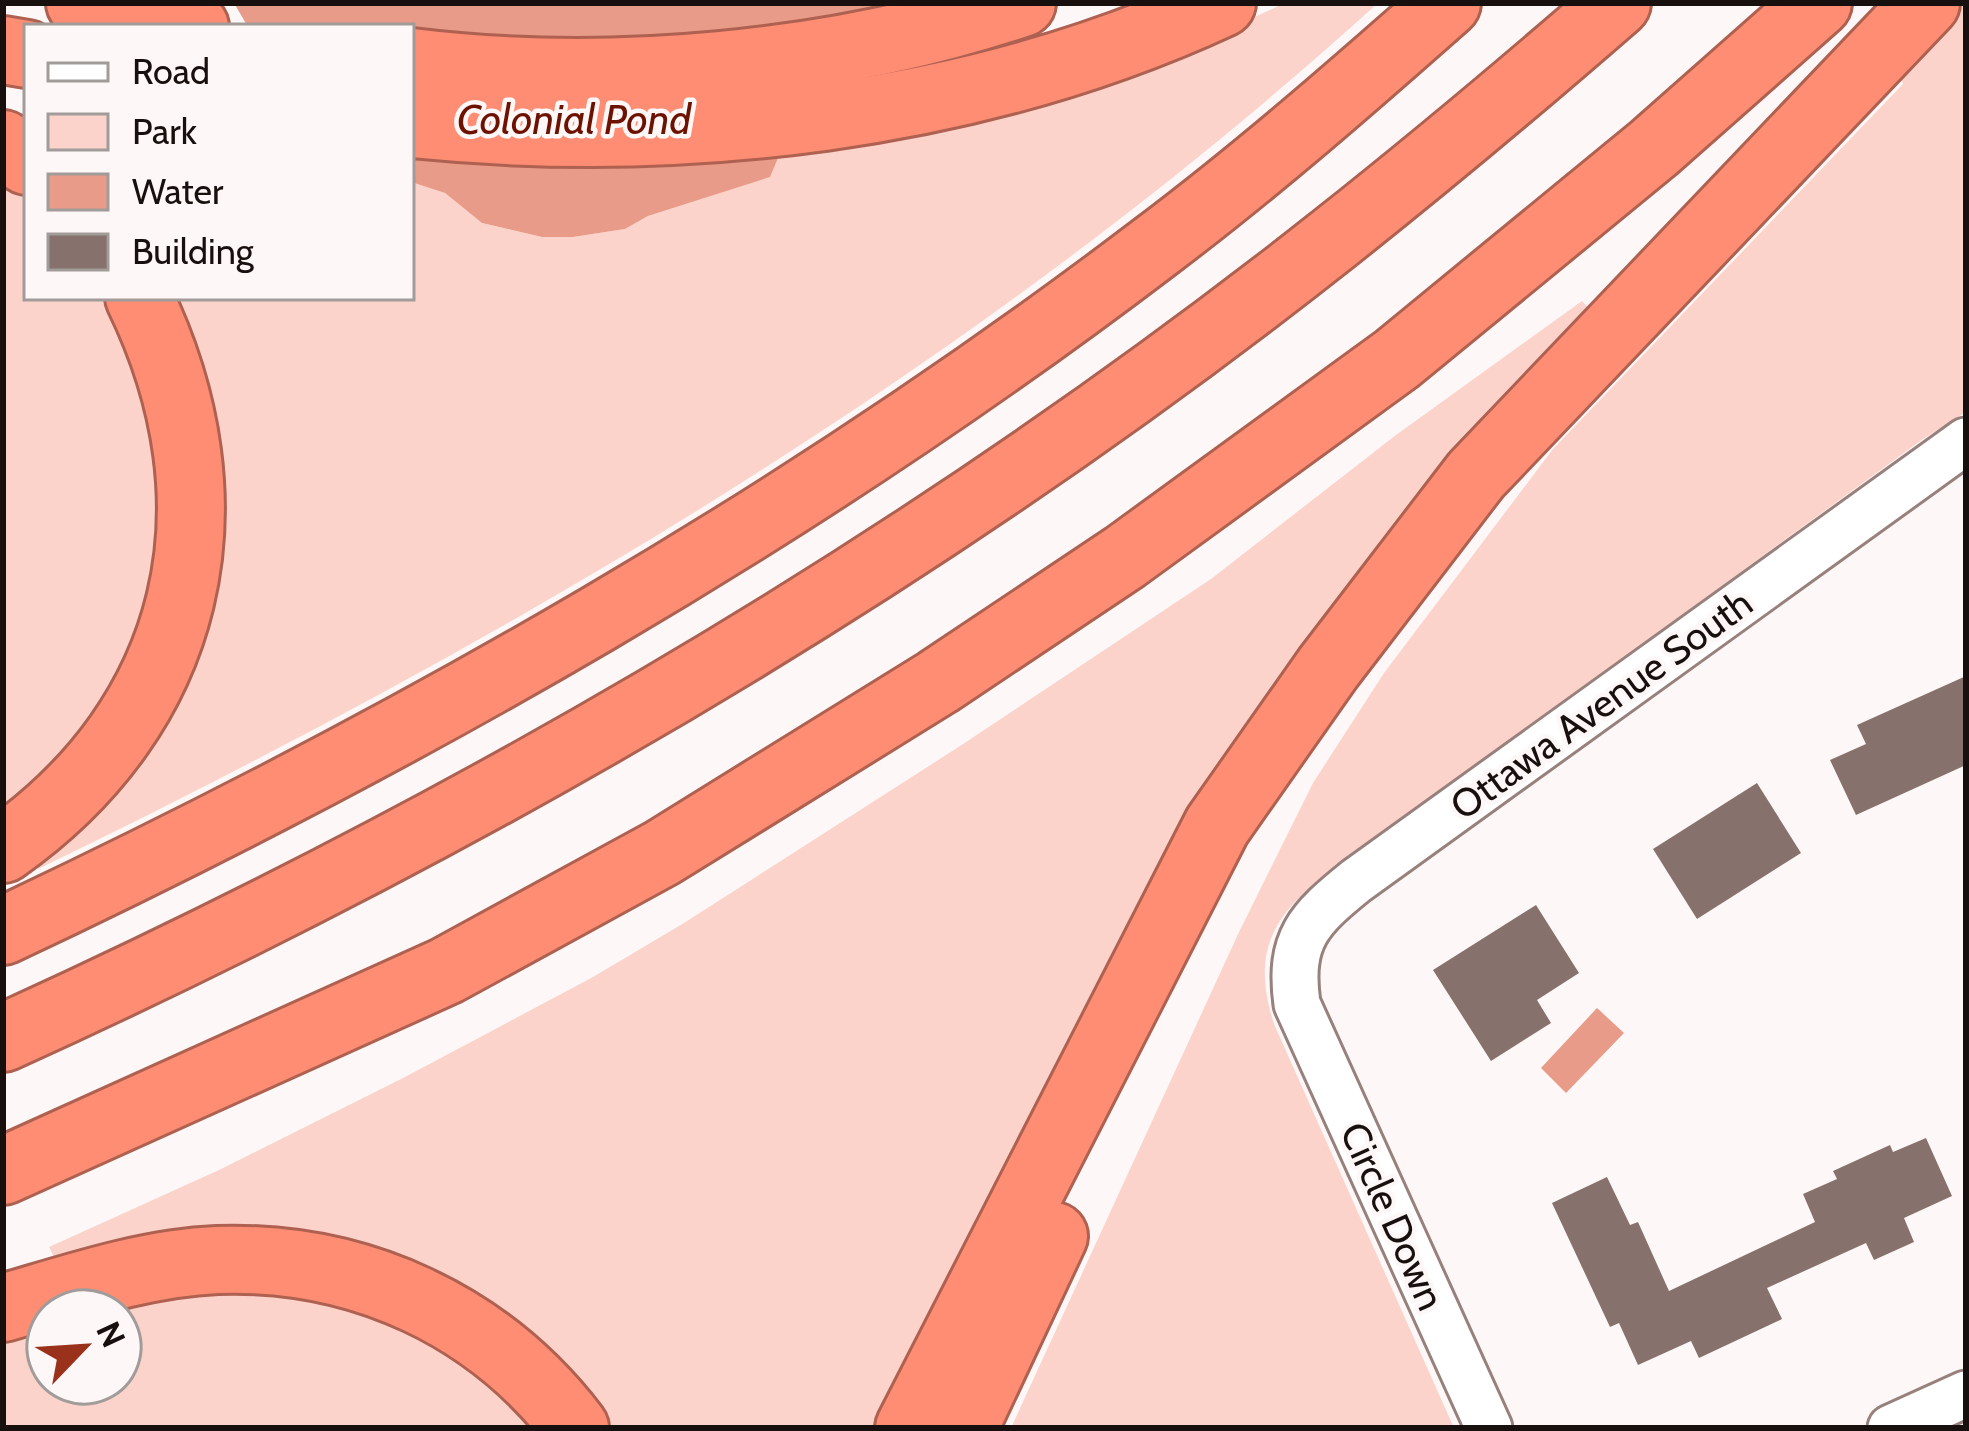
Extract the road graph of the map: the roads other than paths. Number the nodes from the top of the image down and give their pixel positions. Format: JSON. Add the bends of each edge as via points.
{"nodes":[{"id":1,"x":80,"y":3,"type":"edge"},
{"id":2,"x":1022,"y":3,"type":"edge"},
{"id":3,"x":1447,"y":3,"type":"edge"},
{"id":4,"x":1818,"y":3,"type":"edge"},
{"id":5,"x":1926,"y":3,"type":"edge"},
{"id":6,"x":1212,"y":8,"type":"edge"},
{"id":7,"x":1596,"y":16,"type":"edge"},
{"id":8,"x":181,"y":24,"type":"edge"},
{"id":9,"x":414,"y":62,"type":"edge"},
{"id":10,"x":414,"y":124,"type":"edge"},
{"id":11,"x":140,"y":300,"type":"edge"},
{"id":12,"x":1966,"y":441,"type":"edge"},
{"id":13,"x":1328,"y":668,"type":"junction"},
{"id":14,"x":3,"y":849,"type":"edge"},
{"id":15,"x":3,"y":931,"type":"edge"},
{"id":16,"x":1297,"y":1004,"type":"joint"},
{"id":17,"x":3,"y":1038,"type":"edge"},
{"id":18,"x":3,"y":1171,"type":"edge"},
{"id":19,"x":3,"y":1308,"type":"edge"},
{"id":20,"x":1966,"y":1394,"type":"edge"},
{"id":21,"x":575,"y":1428,"type":"edge"},
{"id":22,"x":909,"y":1428,"type":"edge"},
{"id":23,"x":964,"y":1428,"type":"edge"},
{"id":24,"x":1489,"y":1428,"type":"edge"},
{"id":25,"x":1891,"y":1428,"type":"edge"}],
"edges":[{"from":1,"to":8,"type":"highway"},
{"from":2,"to":9,"type":"highway","via":[[966,22],[781,58],[598,70]]},
{"from":3,"to":15,"type":"highway","via":[[1156,247],[810,490],[507,674]]},
{"from":4,"to":18,"type":"highway","via":[[1396,359],[938,682],[662,853],[446,971]]},
{"from":5,"to":13,"type":"highway","via":[[1476,475]]},
{"from":6,"to":10,"type":"highway","via":[[1060,64],[839,113],[652,130]]},
{"from":7,"to":17,"type":"highway","via":[[1241,310],[762,637],[353,868]]},
{"from":11,"to":14,"type":"highway","via":[[170,367],[189,446],[193,499],[178,609],[165,653],[111,749],[74,793]]},
{"from":12,"to":16,"type":"street","name":"Ottawa Avenue South","via":[[1324,907],[1302,932],[1292,972]]},
{"from":13,"to":22,"type":"highway","via":[[1217,826]]},
{"from":13,"to":23,"type":"highway"},
{"from":16,"to":24,"type":"street","name":"Circle Down"},
{"from":19,"to":21,"type":"highway","via":[[200,1262],[343,1270],[477,1332]]},
{"from":20,"to":25,"type":"street"}]}
